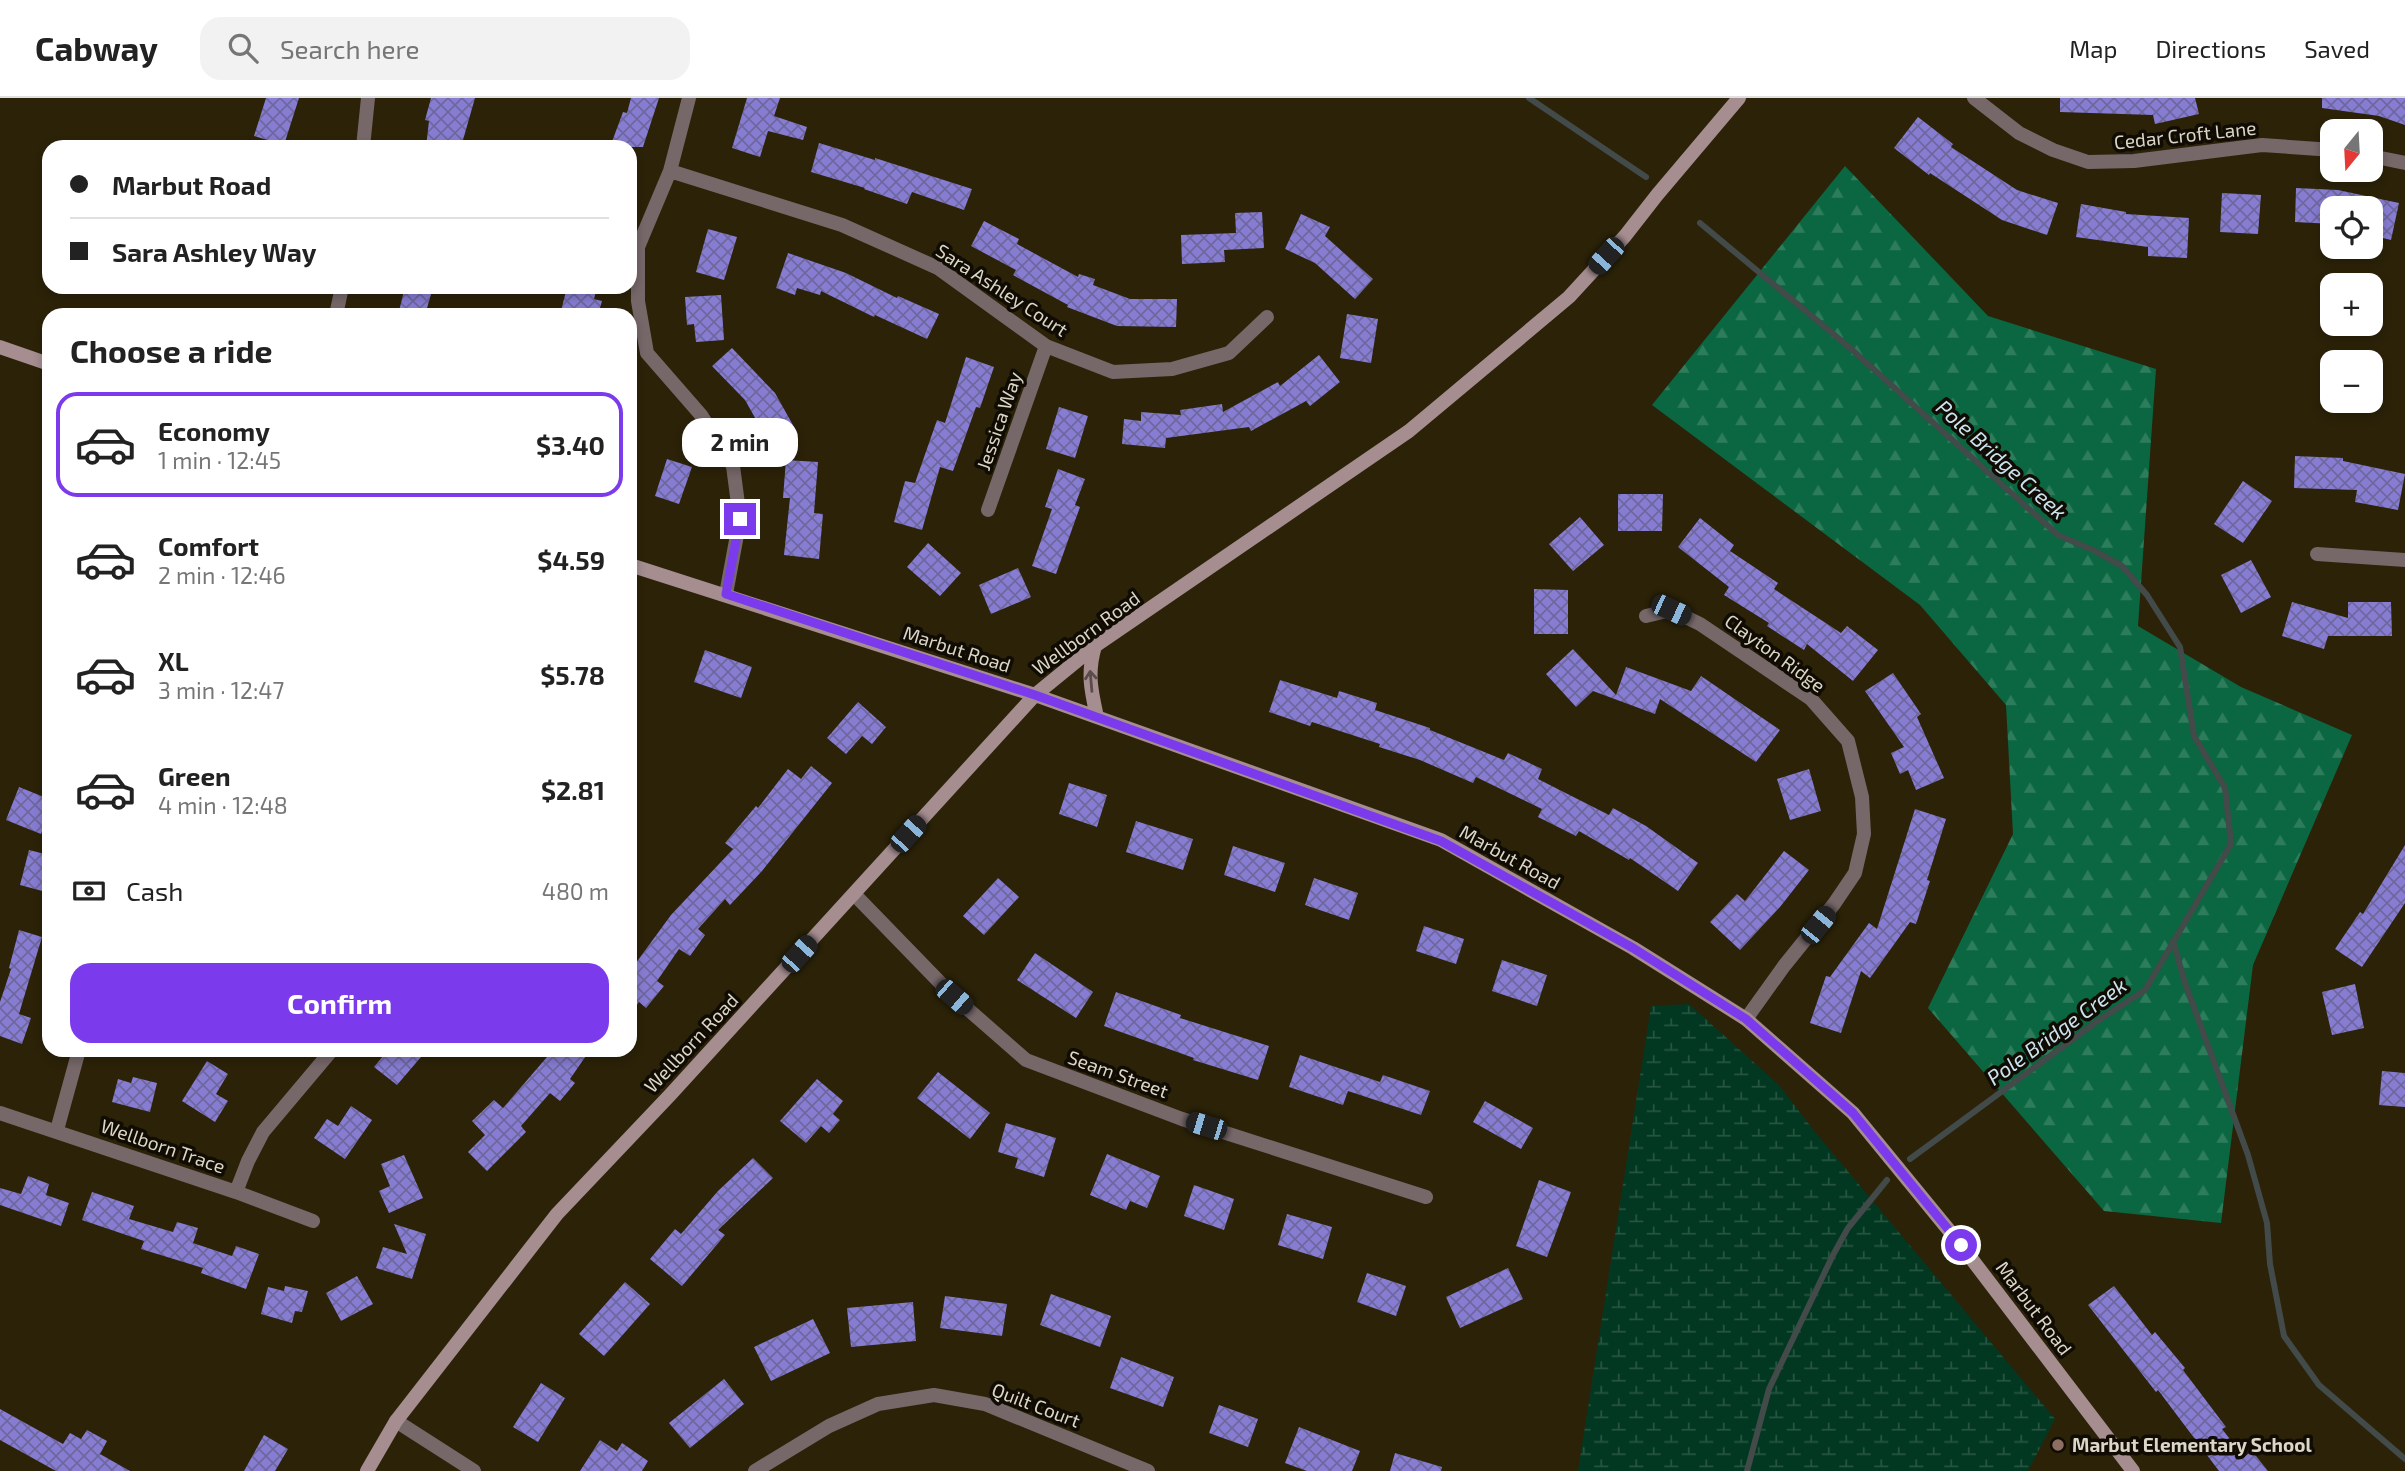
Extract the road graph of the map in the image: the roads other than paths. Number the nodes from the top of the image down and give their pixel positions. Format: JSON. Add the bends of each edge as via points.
{"nodes":[{"id":1,"x":368,"y":98,"type":"edge"},
{"id":2,"x":689,"y":98,"type":"edge"},
{"id":3,"x":1739,"y":98,"type":"edge"},
{"id":4,"x":1974,"y":98,"type":"edge"},
{"id":5,"x":364,"y":140,"type":"edge"},
{"id":6,"x":2320,"y":149,"type":"edge"},
{"id":7,"x":2384,"y":159,"type":"edge"},
{"id":8,"x":2405,"y":163,"type":"edge"},
{"id":9,"x":670,"y":171,"type":"junction"},
{"id":10,"x":1267,"y":317,"type":"dead end"},
{"id":11,"x":1046,"y":346,"type":"junction"},
{"id":12,"x":0,"y":347,"type":"edge"},
{"id":13,"x":42,"y":362,"type":"edge"},
{"id":14,"x":988,"y":510,"type":"dead end"},
{"id":15,"x":2317,"y":554,"type":"dead end"},
{"id":16,"x":2405,"y":560,"type":"edge"},
{"id":17,"x":637,"y":567,"type":"edge"},
{"id":18,"x":726,"y":594,"type":"junction"},
{"id":19,"x":1646,"y":616,"type":"dead end"},
{"id":20,"x":1095,"y":646,"type":"junction"},
{"id":21,"x":1035,"y":695,"type":"junction"},
{"id":22,"x":1097,"y":717,"type":"junction"},
{"id":23,"x":854,"y":894,"type":"junction"},
{"id":24,"x":1746,"y":1019,"type":"junction"},
{"id":25,"x":77,"y":1057,"type":"edge"},
{"id":26,"x":326,"y":1057,"type":"edge"},
{"id":27,"x":0,"y":1113,"type":"edge"},
{"id":28,"x":57,"y":1130,"type":"junction"},
{"id":29,"x":236,"y":1192,"type":"junction"},
{"id":30,"x":1426,"y":1196,"type":"dead end"},
{"id":31,"x":313,"y":1221,"type":"dead end"},
{"id":32,"x":396,"y":1421,"type":"junction"},
{"id":33,"x":367,"y":1471,"type":"edge"},
{"id":34,"x":474,"y":1471,"type":"edge"},
{"id":35,"x":754,"y":1471,"type":"edge"},
{"id":36,"x":1148,"y":1471,"type":"edge"},
{"id":37,"x":2133,"y":1471,"type":"edge"}],
"edges":[{"from":1,"to":5,"type":"street"},
{"from":2,"to":9,"type":"street"},
{"from":3,"to":20,"type":"street","name":"Wellborn Road","via":[[1569,297],[1409,431]]},
{"from":4,"to":6,"type":"street","name":"Cedar Croft Lane","via":[[2019,133],[2088,162],[2262,145]]},
{"from":7,"to":8,"type":"street"},
{"from":9,"to":11,"type":"street","name":"Sara Ashley Court","via":[[842,225],[938,268]]},
{"from":9,"to":18,"type":"street","via":[[638,247],[638,301],[647,354],[701,415],[733,466],[740,519]]},
{"from":10,"to":11,"type":"street","name":"Sara Ashley Court","via":[[1228,353],[1172,369],[1113,372]]},
{"from":11,"to":14,"type":"street","name":"Jessica Way"},
{"from":12,"to":13,"type":"street"},
{"from":15,"to":16,"type":"street"},
{"from":17,"to":18,"type":"street","name":"Marbut Road"},
{"from":18,"to":21,"type":"street","name":"Marbut Road"},
{"from":19,"to":24,"type":"street","name":"Clayton Ridge","via":[[1671,610],[1700,624],[1811,699],[1848,741],[1851,752],[1862,797],[1864,834],[1855,873]]},
{"from":20,"to":21,"type":"street","name":"Wellborn Road"},
{"from":22,"to":20,"type":"street","one_way":true,"via":[[1089,680]]},
{"from":21,"to":22,"type":"street","name":"Marbut Road"},
{"from":21,"to":23,"type":"street","name":"Wellborn Road"},
{"from":22,"to":24,"type":"street","name":"Marbut Road","via":[[1441,841],[1633,948]]},
{"from":23,"to":30,"type":"street","name":"Seam Street","via":[[954,997],[1026,1060],[1182,1119]]},
{"from":23,"to":32,"type":"street","name":"Wellborn Road","via":[[557,1214]]},
{"from":24,"to":37,"type":"street","name":"Marbut Road","via":[[1853,1113],[1961,1245]]},
{"from":25,"to":28,"type":"street"},
{"from":26,"to":29,"type":"street","via":[[263,1132]]},
{"from":27,"to":28,"type":"street","name":"Wellborn Trace"},
{"from":28,"to":29,"type":"street","name":"Wellborn Trace"},
{"from":29,"to":31,"type":"street","name":"Wellborn Trace"},
{"from":32,"to":33,"type":"street","name":"Wellborn Road"},
{"from":32,"to":34,"type":"street"},
{"from":35,"to":36,"type":"street","name":"Quilt Court","via":[[829,1426],[878,1404],[934,1395],[985,1404]]}]}
